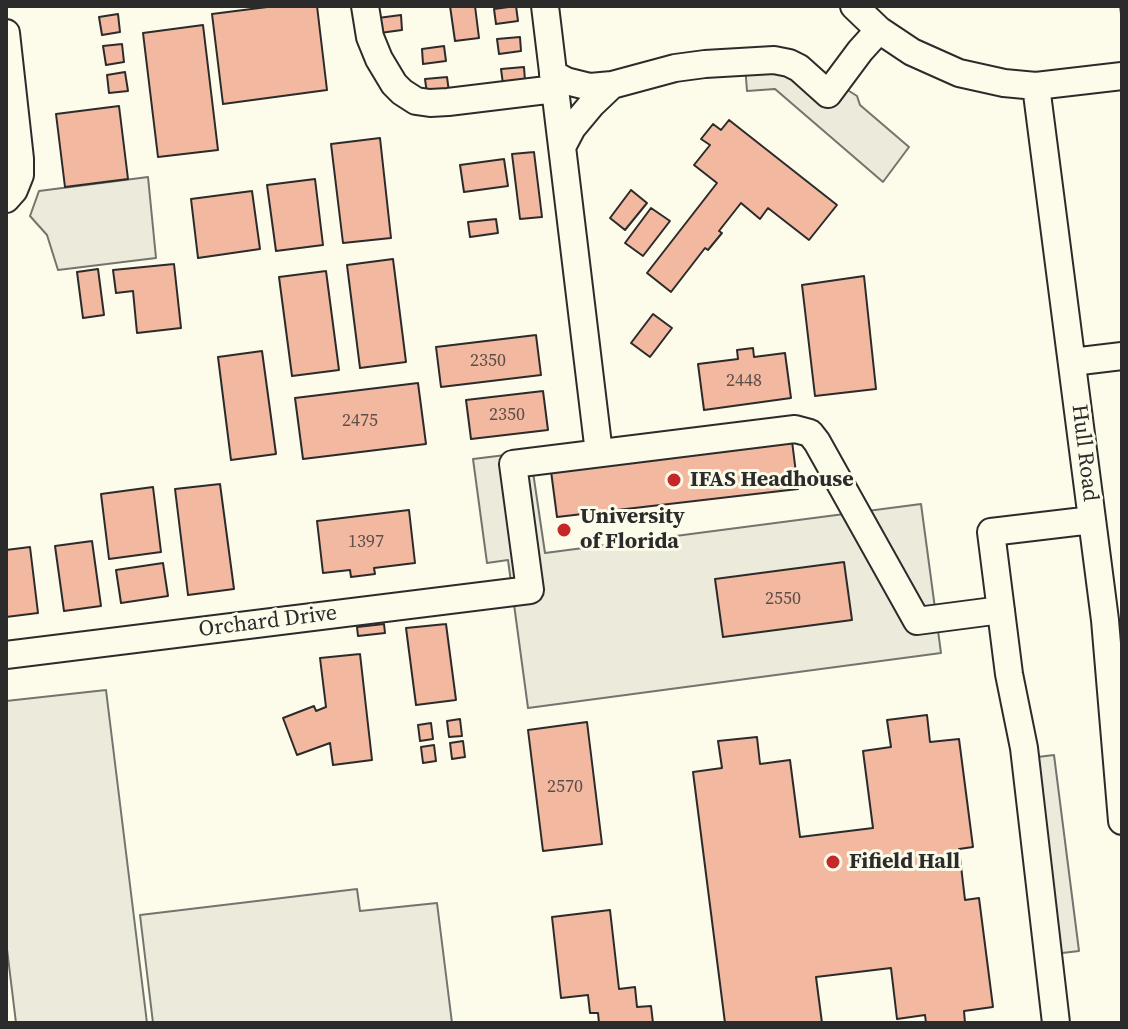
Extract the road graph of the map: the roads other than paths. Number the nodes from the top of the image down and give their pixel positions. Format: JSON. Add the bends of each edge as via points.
{"nodes":[{"id":1,"x":365,"y":6,"type":"edge"},
{"id":2,"x":545,"y":6,"type":"edge"},
{"id":3,"x":854,"y":6,"type":"edge"},
{"id":4,"x":879,"y":30,"type":"junction"},
{"id":5,"x":6,"y":33,"type":"edge"},
{"id":6,"x":1122,"y":76,"type":"edge"},
{"id":7,"x":554,"y":82,"type":"junction"},
{"id":8,"x":612,"y":85,"type":"junction"},
{"id":9,"x":1036,"y":86,"type":"junction"},
{"id":10,"x":562,"y":147,"type":"junction"},
{"id":11,"x":6,"y":199,"type":"edge"},
{"id":12,"x":1122,"y":356,"type":"edge"},
{"id":13,"x":1072,"y":362,"type":"junction"},
{"id":14,"x":599,"y":453,"type":"junction"},
{"id":15,"x":1092,"y":520,"type":"junction"},
{"id":16,"x":1001,"y":610,"type":"junction"},
{"id":17,"x":6,"y":655,"type":"edge"},
{"id":18,"x":1122,"y":821,"type":"edge"},
{"id":19,"x":1056,"y":1023,"type":"edge"}],
"edges":[{"from":1,"to":7,"type":"street","via":[[379,59],[394,84],[416,101],[448,102]]},
{"from":2,"to":7,"type":"street"},
{"from":3,"to":4,"type":"street"},
{"from":4,"to":8,"type":"street","via":[[828,94],[799,68],[774,60],[675,68]]},
{"from":4,"to":9,"type":"street","via":[[946,68]]},
{"from":5,"to":11,"type":"street","via":[[20,175]]},
{"from":6,"to":9,"type":"street"},
{"from":7,"to":8,"type":"street"},
{"from":7,"to":10,"type":"street"},
{"from":8,"to":10,"type":"street","via":[[577,122]]},
{"from":9,"to":13,"type":"street","name":"Hull Road"},
{"from":10,"to":14,"type":"street"},
{"from":12,"to":13,"type":"street"},
{"from":13,"to":15,"type":"street","name":"Hull Road"},
{"from":14,"to":16,"type":"street","via":[[805,431],[817,442],[917,621]]},
{"from":14,"to":17,"type":"street","name":"Orchard Drive","via":[[513,464],[530,590]]},
{"from":15,"to":16,"type":"street","via":[[991,532]]},
{"from":15,"to":18,"type":"street","name":"Hull Road"},
{"from":16,"to":19,"type":"street","via":[[1024,748]]}]}
